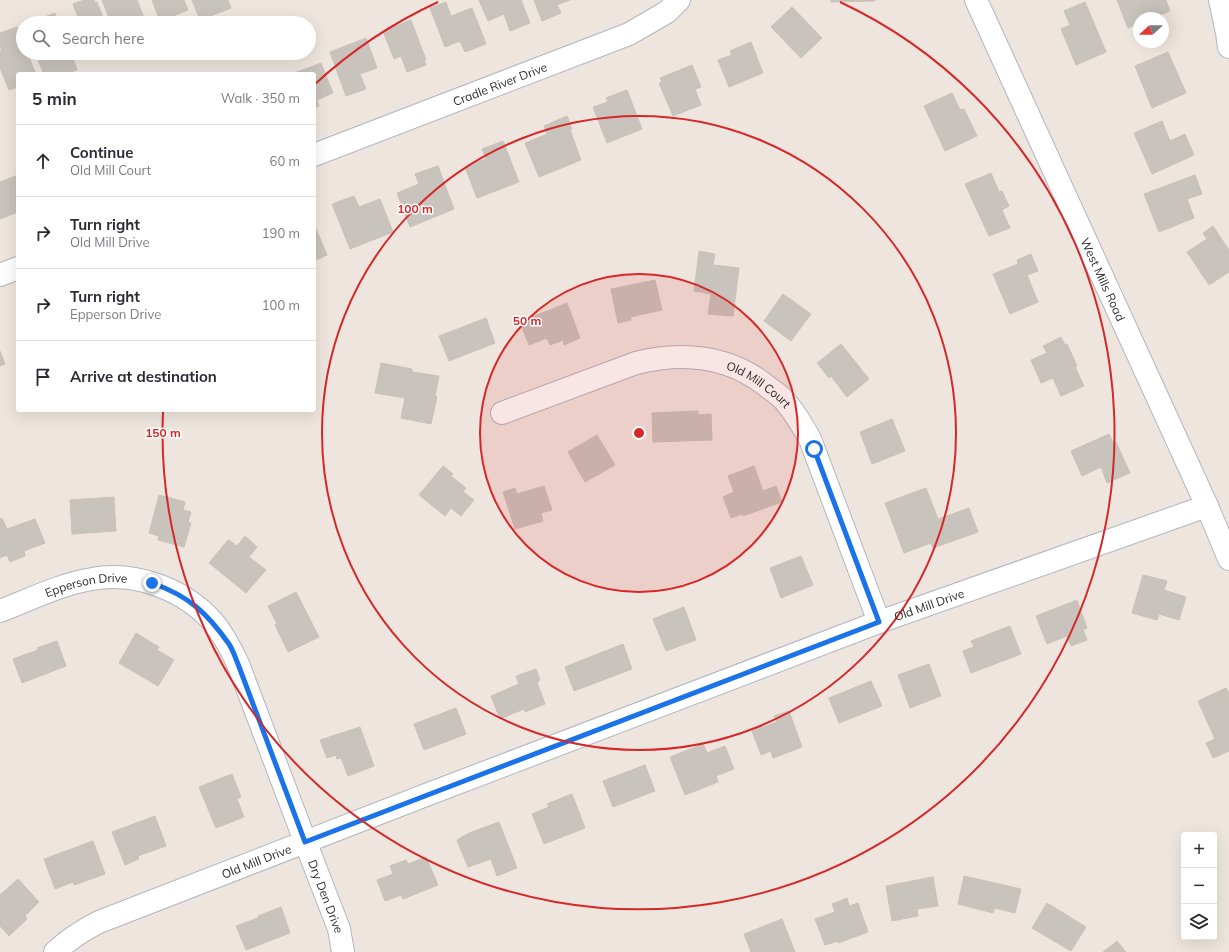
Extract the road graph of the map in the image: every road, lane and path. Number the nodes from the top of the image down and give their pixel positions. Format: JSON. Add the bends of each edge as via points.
{"nodes":[{"id":1,"x":679,"y":0,"type":"edge"},
{"id":2,"x":976,"y":0,"type":"edge"},
{"id":3,"x":1220,"y":0,"type":"edge"},
{"id":4,"x":1229,"y":47,"type":"edge"},
{"id":5,"x":316,"y":154,"type":"edge"},
{"id":6,"x":16,"y":269,"type":"edge"},
{"id":7,"x":0,"y":275,"type":"edge"},
{"id":8,"x":502,"y":413,"type":"dead end"},
{"id":9,"x":1207,"y":506,"type":"junction"},
{"id":10,"x":1229,"y":559,"type":"edge"},
{"id":11,"x":0,"y":611,"type":"edge"},
{"id":12,"x":879,"y":622,"type":"junction"},
{"id":13,"x":305,"y":842,"type":"junction"},
{"id":14,"x":55,"y":952,"type":"edge"},
{"id":15,"x":343,"y":952,"type":"edge"}],
"edges":[{"from":1,"to":5,"type":"street","name":"Cradle River Drive","via":[[667,12],[629,34]]},
{"from":2,"to":9,"type":"street","name":"West Mills Road"},
{"from":3,"to":4,"type":"street"},
{"from":6,"to":7,"type":"street"},
{"from":8,"to":12,"type":"street","name":"Old Mill Court","via":[[653,359],[672,356],[700,358],[748,373],[781,397],[810,439]]},
{"from":9,"to":10,"type":"street","name":"West Mills Road"},
{"from":9,"to":12,"type":"street","name":"Old Mill Drive"},
{"from":11,"to":13,"type":"street","name":"Epperson Drive","via":[[73,583],[103,578],[143,581],[162,587],[189,601],[212,621],[230,645]]},
{"from":12,"to":13,"type":"street","name":"Old Mill Drive"},
{"from":13,"to":14,"type":"street","name":"Old Mill Drive","via":[[99,922],[70,939]]},
{"from":13,"to":15,"type":"street","name":"Dry Den Drive","via":[[339,929]]}]}
